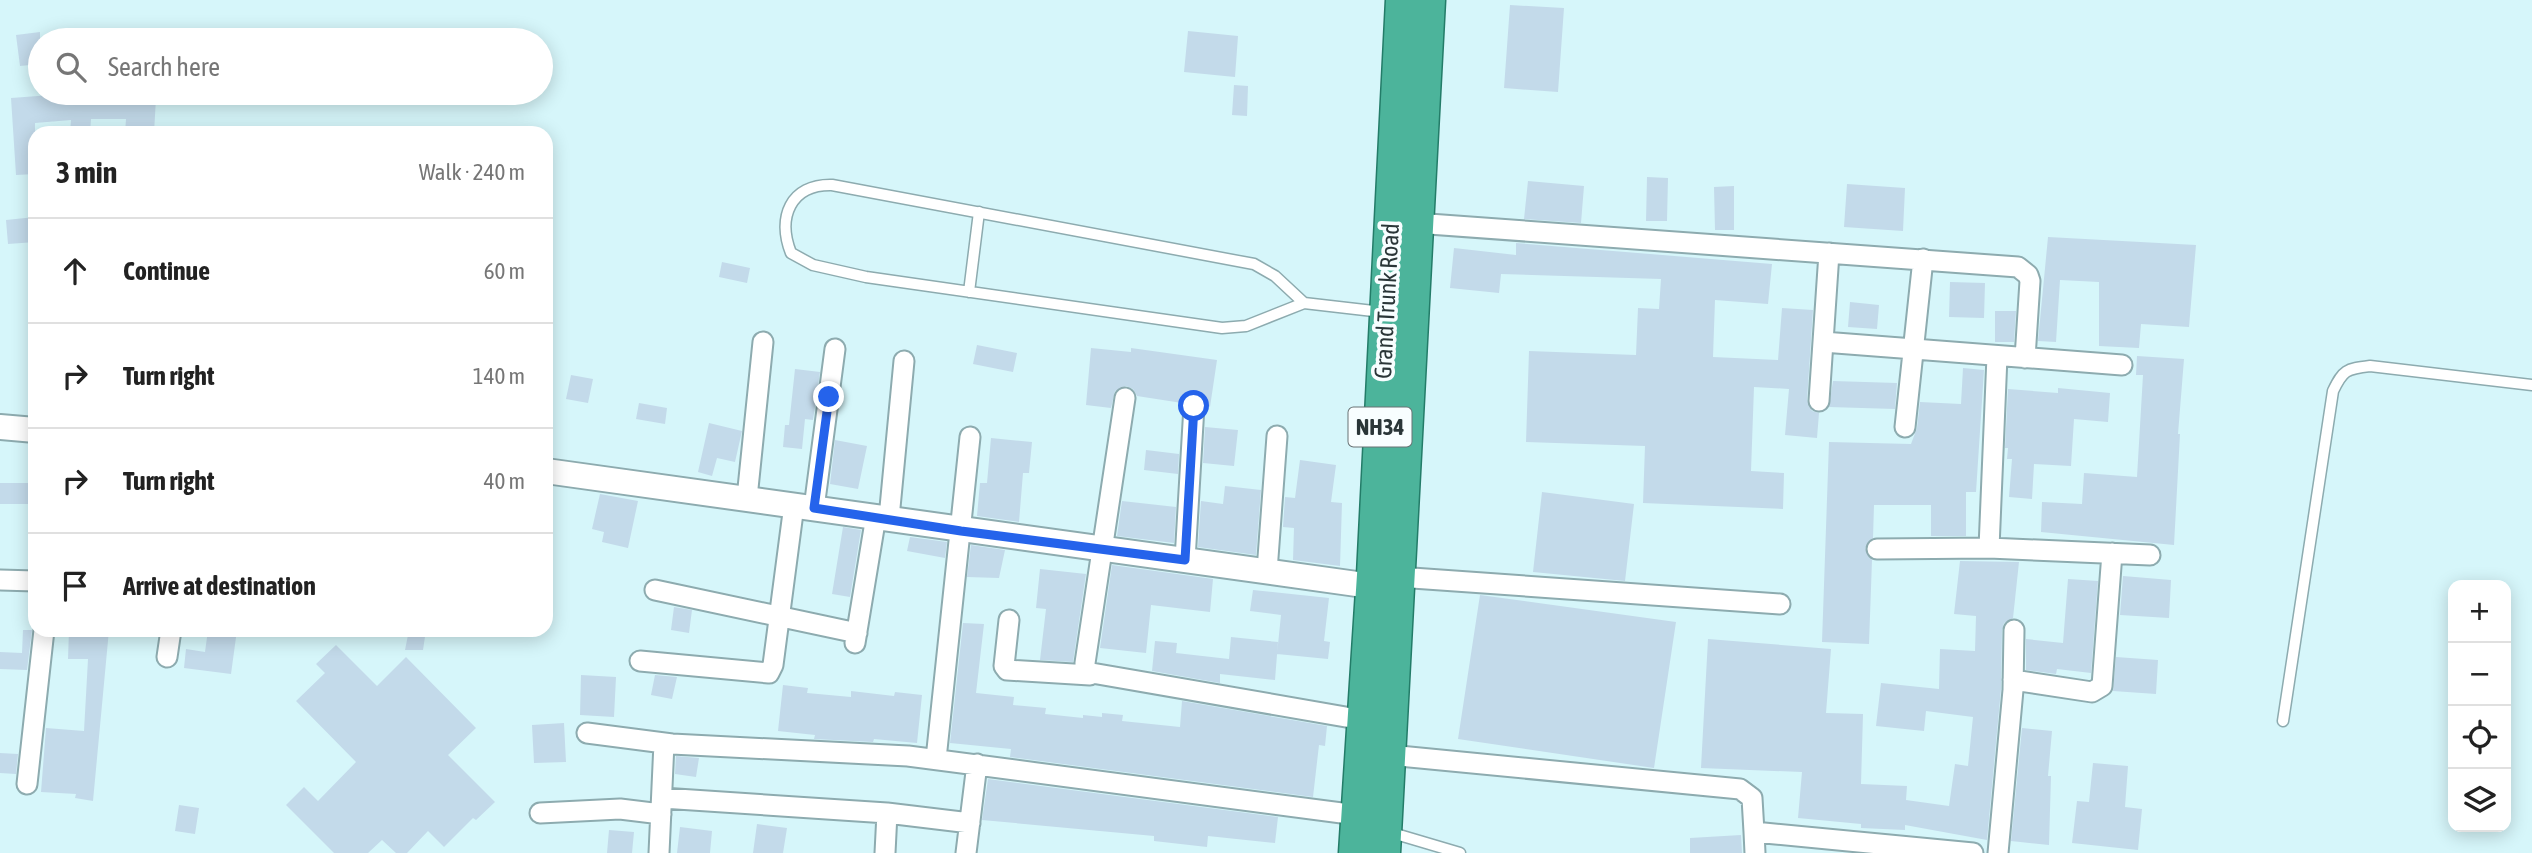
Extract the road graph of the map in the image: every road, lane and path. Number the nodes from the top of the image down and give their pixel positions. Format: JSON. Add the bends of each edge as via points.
{"nodes":[{"id":1,"x":1402,"y":0,"type":"edge"},
{"id":2,"x":1429,"y":0,"type":"edge"},
{"id":3,"x":979,"y":212,"type":"junction"},
{"id":4,"x":1415,"y":223,"type":"junction"},
{"id":5,"x":1829,"y":253,"type":"junction"},
{"id":6,"x":1923,"y":259,"type":"junction"},
{"id":7,"x":969,"y":292,"type":"junction"},
{"id":8,"x":1304,"y":303,"type":"junction"},
{"id":9,"x":1386,"y":313,"type":"junction"},
{"id":10,"x":763,"y":342,"type":"dead end"},
{"id":11,"x":1823,"y":342,"type":"junction"},
{"id":12,"x":835,"y":349,"type":"dead end"},
{"id":13,"x":1915,"y":349,"type":"junction"},
{"id":14,"x":1997,"y":356,"type":"junction"},
{"id":15,"x":2025,"y":358,"type":"junction"},
{"id":16,"x":904,"y":361,"type":"dead end"},
{"id":17,"x":2122,"y":365,"type":"dead end"},
{"id":18,"x":2532,"y":385,"type":"edge"},
{"id":19,"x":1125,"y":398,"type":"dead end"},
{"id":20,"x":1819,"y":401,"type":"dead end"},
{"id":21,"x":1194,"y":406,"type":"dead end"},
{"id":22,"x":0,"y":427,"type":"edge"},
{"id":23,"x":1905,"y":427,"type":"dead end"},
{"id":24,"x":28,"y":429,"type":"edge"},
{"id":25,"x":1277,"y":436,"type":"dead end"},
{"id":26,"x":970,"y":437,"type":"dead end"},
{"id":27,"x":553,"y":472,"type":"edge"},
{"id":28,"x":747,"y":498,"type":"junction"},
{"id":29,"x":804,"y":506,"type":"junction"},
{"id":30,"x":882,"y":517,"type":"junction"},
{"id":31,"x":961,"y":531,"type":"junction"},
{"id":32,"x":1104,"y":548,"type":"junction"},
{"id":33,"x":1989,"y":548,"type":"junction"},
{"id":34,"x":1877,"y":549,"type":"dead end"},
{"id":35,"x":2112,"y":553,"type":"junction"},
{"id":36,"x":2150,"y":555,"type":"dead end"},
{"id":37,"x":1185,"y":560,"type":"junction"},
{"id":38,"x":1267,"y":571,"type":"junction"},
{"id":39,"x":0,"y":580,"type":"edge"},
{"id":40,"x":28,"y":581,"type":"edge"},
{"id":41,"x":1385,"y":582,"type":"junction"},
{"id":42,"x":654,"y":590,"type":"dead end"},
{"id":43,"x":1780,"y":604,"type":"dead end"},
{"id":44,"x":778,"y":615,"type":"junction"},
{"id":45,"x":1009,"y":620,"type":"dead end"},
{"id":46,"x":2014,"y":630,"type":"dead end"},
{"id":47,"x":43,"y":637,"type":"edge"},
{"id":48,"x":170,"y":637,"type":"edge"},
{"id":49,"x":167,"y":657,"type":"dead end"},
{"id":50,"x":640,"y":661,"type":"dead end"},
{"id":51,"x":1090,"y":675,"type":"junction"},
{"id":52,"x":2013,"y":680,"type":"junction"},
{"id":53,"x":1363,"y":720,"type":"junction"},
{"id":54,"x":2283,"y":721,"type":"dead end"},
{"id":55,"x":587,"y":733,"type":"dead end"},
{"id":56,"x":664,"y":743,"type":"junction"},
{"id":57,"x":1389,"y":755,"type":"junction"},
{"id":58,"x":936,"y":759,"type":"junction"},
{"id":59,"x":977,"y":764,"type":"junction"},
{"id":60,"x":27,"y":784,"type":"dead end"},
{"id":61,"x":661,"y":806,"type":"junction"},
{"id":62,"x":540,"y":813,"type":"dead end"},
{"id":63,"x":887,"y":813,"type":"junction"},
{"id":64,"x":1357,"y":815,"type":"junction"},
{"id":65,"x":970,"y":822,"type":"junction"},
{"id":66,"x":1754,"y":832,"type":"junction"},
{"id":67,"x":1384,"y":842,"type":"edge"},
{"id":68,"x":659,"y":853,"type":"edge"},
{"id":69,"x":885,"y":853,"type":"edge"},
{"id":70,"x":966,"y":853,"type":"edge"},
{"id":71,"x":1355,"y":853,"type":"edge"},
{"id":72,"x":1460,"y":853,"type":"edge"},
{"id":73,"x":1755,"y":853,"type":"edge"},
{"id":74,"x":1973,"y":853,"type":"edge"},
{"id":75,"x":1998,"y":853,"type":"edge"}],
"edges":[{"from":1,"to":9,"type":"highway","name":"Grand Trunk Road","number":"NH34"},
{"from":2,"to":4,"type":"highway","name":"Grand Trunk Road","number":"NH34"},
{"from":3,"to":7,"type":"lane"},
{"from":3,"to":7,"type":"lane","via":[[820,184],[798,192],[789,212],[787,243],[799,260]]},
{"from":3,"to":8,"type":"lane","via":[[1254,264]]},
{"from":4,"to":5,"type":"street"},
{"from":4,"to":41,"type":"highway","name":"Grand Trunk Road","number":"NH34"},
{"from":5,"to":6,"type":"street"},
{"from":5,"to":11,"type":"street"},
{"from":6,"to":13,"type":"street"},
{"from":6,"to":15,"type":"street","via":[[2024,270],[2030,281]]},
{"from":7,"to":8,"type":"lane","via":[[1222,328],[1261,321]]},
{"from":8,"to":9,"type":"lane"},
{"from":9,"to":41,"type":"highway","name":"Grand Trunk Road","number":"NH34"},
{"from":10,"to":28,"type":"street"},
{"from":11,"to":13,"type":"street"},
{"from":11,"to":20,"type":"street"},
{"from":12,"to":29,"type":"street"},
{"from":13,"to":14,"type":"street"},
{"from":13,"to":23,"type":"street"},
{"from":14,"to":15,"type":"street"},
{"from":14,"to":33,"type":"street"},
{"from":15,"to":17,"type":"street"},
{"from":16,"to":30,"type":"street"},
{"from":18,"to":54,"type":"lane","via":[[2370,366],[2340,374],[2333,391]]},
{"from":19,"to":32,"type":"street"},
{"from":21,"to":37,"type":"street"},
{"from":22,"to":24,"type":"street"},
{"from":25,"to":38,"type":"street"},
{"from":26,"to":31,"type":"street"},
{"from":27,"to":28,"type":"street"},
{"from":28,"to":29,"type":"street"},
{"from":29,"to":30,"type":"street"},
{"from":29,"to":44,"type":"street"},
{"from":30,"to":31,"type":"street"},
{"from":30,"to":44,"type":"street","via":[[856,638]]},
{"from":31,"to":32,"type":"street"},
{"from":31,"to":58,"type":"street"},
{"from":32,"to":37,"type":"street"},
{"from":32,"to":51,"type":"street","via":[[1085,663]]},
{"from":33,"to":34,"type":"street"},
{"from":33,"to":35,"type":"street"},
{"from":35,"to":36,"type":"street"},
{"from":35,"to":52,"type":"street","via":[[2102,686],[2092,692]]},
{"from":37,"to":38,"type":"street"},
{"from":38,"to":41,"type":"street"},
{"from":39,"to":40,"type":"street"},
{"from":41,"to":43,"type":"street"},
{"from":41,"to":53,"type":"highway","name":"Grand Trunk Road","number":"NH34"},
{"from":41,"to":57,"type":"highway","name":"Grand Trunk Road","number":"NH34"},
{"from":42,"to":44,"type":"street"},
{"from":44,"to":50,"type":"street","via":[[769,673]]},
{"from":45,"to":51,"type":"street","via":[[1007,670]]},
{"from":46,"to":52,"type":"street"},
{"from":47,"to":60,"type":"street"},
{"from":48,"to":49,"type":"street"},
{"from":51,"to":53,"type":"street"},
{"from":52,"to":75,"type":"street"},
{"from":53,"to":64,"type":"highway","name":"Grand Trunk Road","number":"NH34"},
{"from":55,"to":56,"type":"street"},
{"from":56,"to":58,"type":"street"},
{"from":56,"to":61,"type":"street"},
{"from":57,"to":66,"type":"street","via":[[1740,789],[1752,798]]},
{"from":57,"to":67,"type":"highway","name":"Grand Trunk Road","number":"NH34"},
{"from":58,"to":59,"type":"street"},
{"from":59,"to":64,"type":"street"},
{"from":59,"to":65,"type":"street"},
{"from":61,"to":62,"type":"street"},
{"from":61,"to":63,"type":"street"},
{"from":61,"to":68,"type":"street"},
{"from":63,"to":65,"type":"street"},
{"from":63,"to":69,"type":"street"},
{"from":64,"to":71,"type":"highway","name":"Grand Trunk Road","number":"NH34"},
{"from":65,"to":70,"type":"street"},
{"from":66,"to":73,"type":"street"},
{"from":66,"to":74,"type":"street"},
{"from":67,"to":72,"type":"lane"}]}
